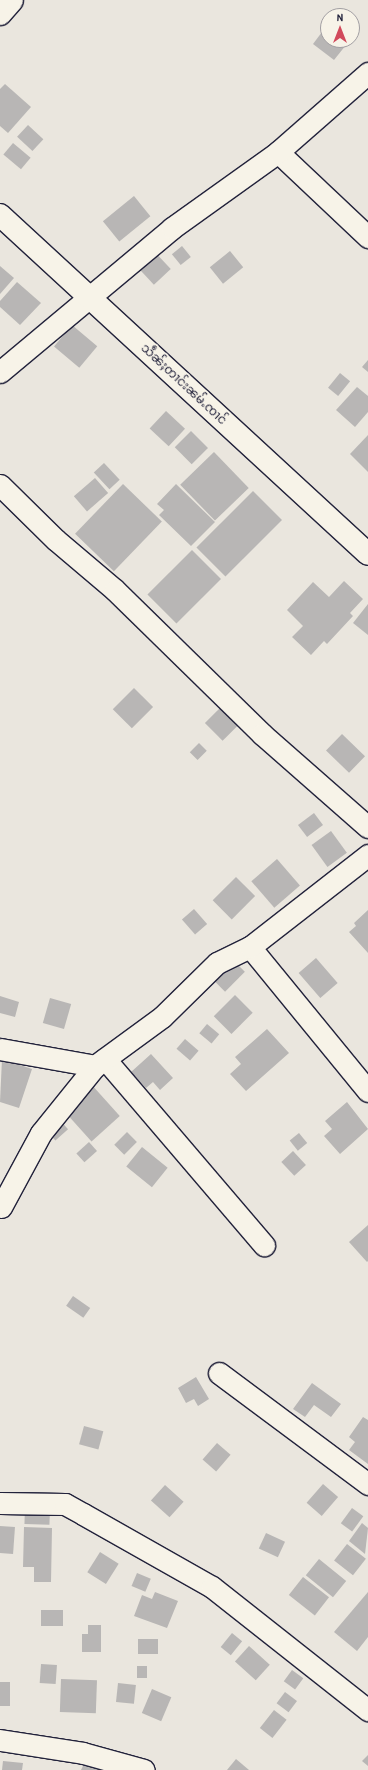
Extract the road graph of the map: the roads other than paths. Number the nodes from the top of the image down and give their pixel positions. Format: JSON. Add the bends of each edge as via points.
{"nodes":[{"id":1,"x":12,"y":0,"type":"edge"},
{"id":2,"x":0,"y":14,"type":"edge"},
{"id":3,"x":368,"y":73,"type":"edge"},
{"id":4,"x":278,"y":152,"type":"junction"},
{"id":5,"x":0,"y":215,"type":"edge"},
{"id":6,"x":368,"y":237,"type":"edge"},
{"id":7,"x":91,"y":299,"type":"junction"},
{"id":8,"x":0,"y":372,"type":"edge"},
{"id":9,"x":0,"y":485,"type":"edge"},
{"id":10,"x":368,"y":554,"type":"edge"},
{"id":11,"x":368,"y":827,"type":"edge"},
{"id":12,"x":368,"y":855,"type":"edge"},
{"id":13,"x":250,"y":947,"type":"junction"},
{"id":14,"x":0,"y":1049,"type":"edge"},
{"id":15,"x":100,"y":1063,"type":"junction"},
{"id":16,"x":368,"y":1090,"type":"edge"},
{"id":17,"x":1,"y":1207,"type":"dead end"},
{"id":18,"x":264,"y":1245,"type":"dead end"},
{"id":19,"x":219,"y":1372,"type":"dead end"},
{"id":20,"x":368,"y":1484,"type":"edge"},
{"id":21,"x":0,"y":1503,"type":"edge"},
{"id":22,"x":368,"y":1710,"type":"edge"},
{"id":23,"x":0,"y":1740,"type":"edge"},
{"id":24,"x":144,"y":1770,"type":"edge"}],
"edges":[{"from":1,"to":2,"type":"street"},
{"from":3,"to":4,"type":"street"},
{"from":4,"to":6,"type":"street"},
{"from":4,"to":7,"type":"street","via":[[172,228]]},
{"from":5,"to":7,"type":"highway","name":"သဵၼ်ႈတၢင်းၼမ်ႉၸၢင်"},
{"from":7,"to":8,"type":"street"},
{"from":7,"to":10,"type":"highway","name":"သဵၼ်ႈတၢင်းၼမ်ႉၸၢင်"},
{"from":9,"to":11,"type":"street","via":[[56,540],[115,590],[262,734]]},
{"from":12,"to":13,"type":"street"},
{"from":13,"to":15,"type":"street","via":[[217,963],[162,1017]]},
{"from":13,"to":16,"type":"street"},
{"from":14,"to":15,"type":"street"},
{"from":15,"to":17,"type":"street","via":[[40,1133]]},
{"from":15,"to":18,"type":"street"},
{"from":19,"to":20,"type":"street"},
{"from":21,"to":22,"type":"street","via":[[65,1504],[97,1521],[212,1587]]},
{"from":23,"to":24,"type":"street","via":[[83,1753]]}]}
